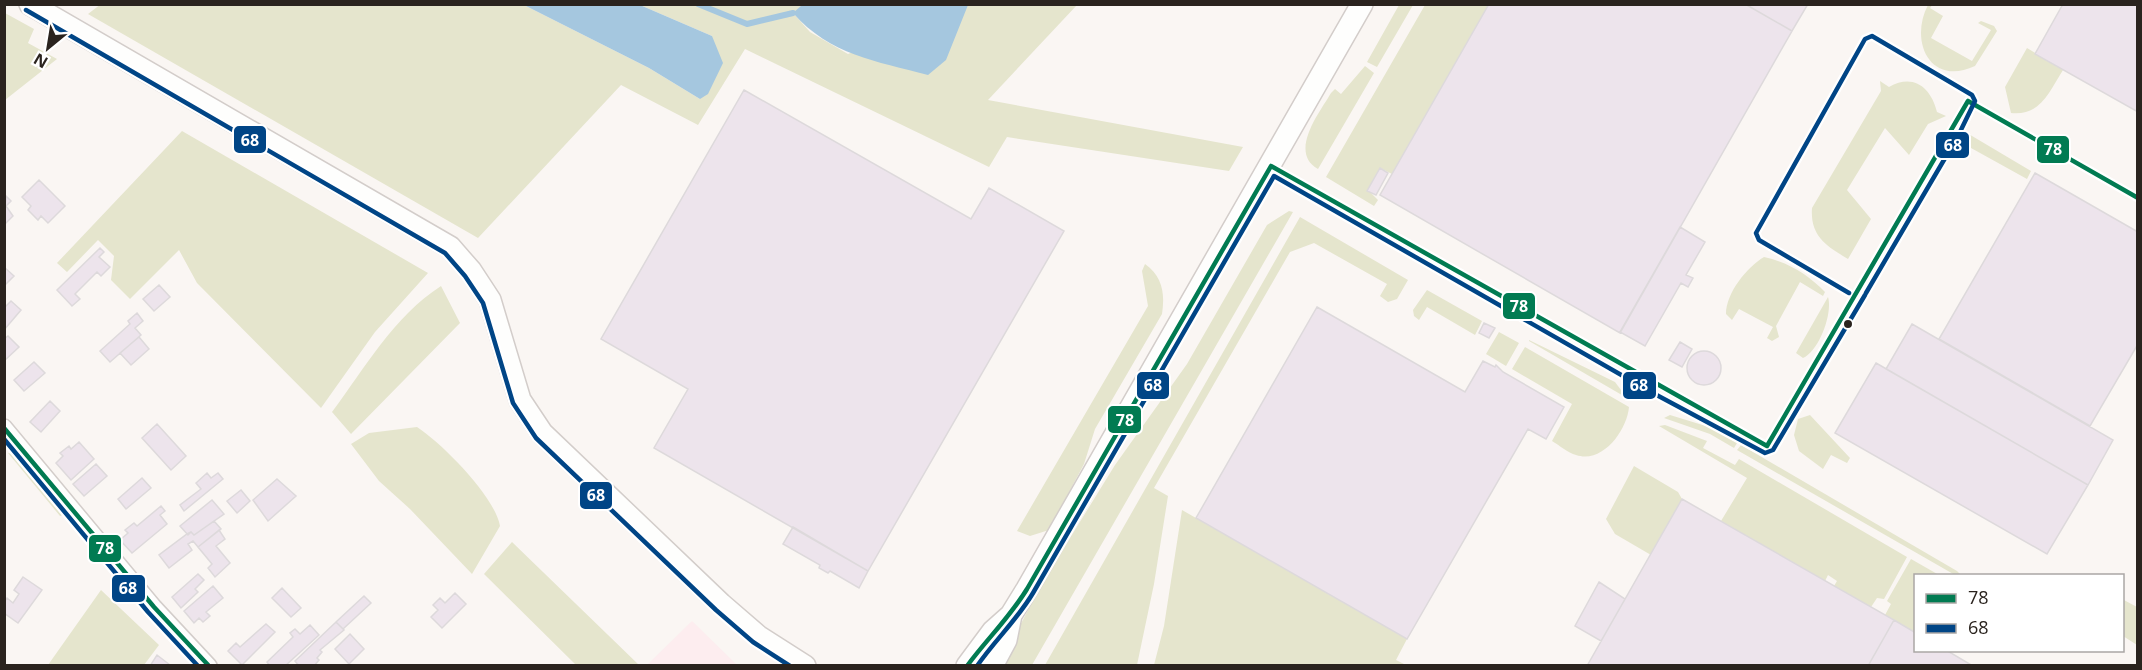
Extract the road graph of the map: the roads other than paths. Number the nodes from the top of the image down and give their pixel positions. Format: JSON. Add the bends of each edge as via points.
{"nodes":[{"id":1,"x":30,"y":4,"type":"edge"},
{"id":2,"x":1362,"y":4,"type":"edge"},
{"id":3,"x":4,"y":427,"type":"edge"},
{"id":4,"x":1011,"y":615,"type":"junction"},
{"id":5,"x":209,"y":666,"type":"edge"},
{"id":6,"x":805,"y":666,"type":"edge"},
{"id":7,"x":967,"y":666,"type":"edge"},
{"id":8,"x":992,"y":666,"type":"edge"}],
"edges":[{"from":1,"to":6,"type":"street","via":[[450,247],[490,300],[520,400],[542,433],[721,604],[758,636]]},
{"from":2,"to":4,"type":"street"},
{"from":3,"to":5,"type":"street","via":[[154,607]]},
{"from":4,"to":7,"type":"street","via":[[993,631]]},
{"from":4,"to":8,"type":"street","via":[[1006,640]]}]}
